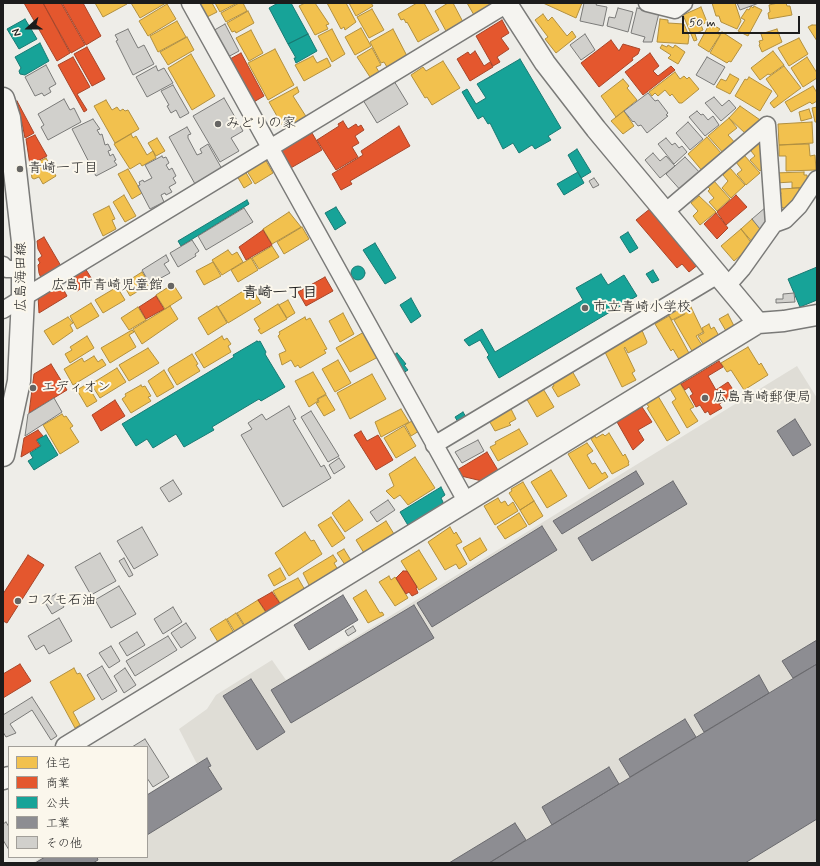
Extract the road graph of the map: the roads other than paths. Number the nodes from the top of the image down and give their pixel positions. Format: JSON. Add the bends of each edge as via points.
{"nodes":[{"id":1,"x":190,"y":3,"type":"edge"},
{"id":2,"x":508,"y":3,"type":"edge"},
{"id":3,"x":647,"y":3,"type":"edge"},
{"id":4,"x":684,"y":3,"type":"edge"},
{"id":5,"x":3,"y":99,"type":"edge"},
{"id":6,"x":269,"y":147,"type":"junction"},
{"id":7,"x":817,"y":179,"type":"edge"},
{"id":8,"x":665,"y":212,"type":"junction"},
{"id":9,"x":774,"y":224,"type":"junction"},
{"id":10,"x":13,"y":267,"type":"edge"},
{"id":11,"x":722,"y":280,"type":"junction"},
{"id":12,"x":23,"y":297,"type":"junction"},
{"id":13,"x":3,"y":310,"type":"edge"},
{"id":14,"x":817,"y":316,"type":"edge"},
{"id":15,"x":758,"y":323,"type":"junction"},
{"id":16,"x":434,"y":445,"type":"junction"},
{"id":17,"x":3,"y":455,"type":"edge"},
{"id":18,"x":466,"y":501,"type":"junction"},
{"id":19,"x":68,"y":746,"type":"edge"}],
"edges":[{"from":1,"to":6,"type":"street"},
{"from":2,"to":6,"type":"street"},
{"from":2,"to":8,"type":"street","via":[[545,63]]},
{"from":3,"to":4,"type":"street","via":[[676,10]]},
{"from":5,"to":10,"type":"main road","name":"広島海田線","via":[[9,118],[23,242]]},
{"from":6,"to":12,"type":"street"},
{"from":6,"to":16,"type":"street"},
{"from":7,"to":9,"type":"street","via":[[799,206],[785,220]]},
{"from":8,"to":9,"type":"street","via":[[767,125]]},
{"from":8,"to":11,"type":"street"},
{"from":9,"to":11,"type":"street","via":[[742,270]]},
{"from":10,"to":12,"type":"main road","name":"広島海田線"},
{"from":11,"to":15,"type":"street"},
{"from":11,"to":16,"type":"street"},
{"from":12,"to":13,"type":"street"},
{"from":12,"to":17,"type":"main road","name":"広島海田線","via":[[20,381]]},
{"from":14,"to":15,"type":"street"},
{"from":15,"to":18,"type":"street"},
{"from":16,"to":18,"type":"street"},
{"from":18,"to":19,"type":"street"}]}
